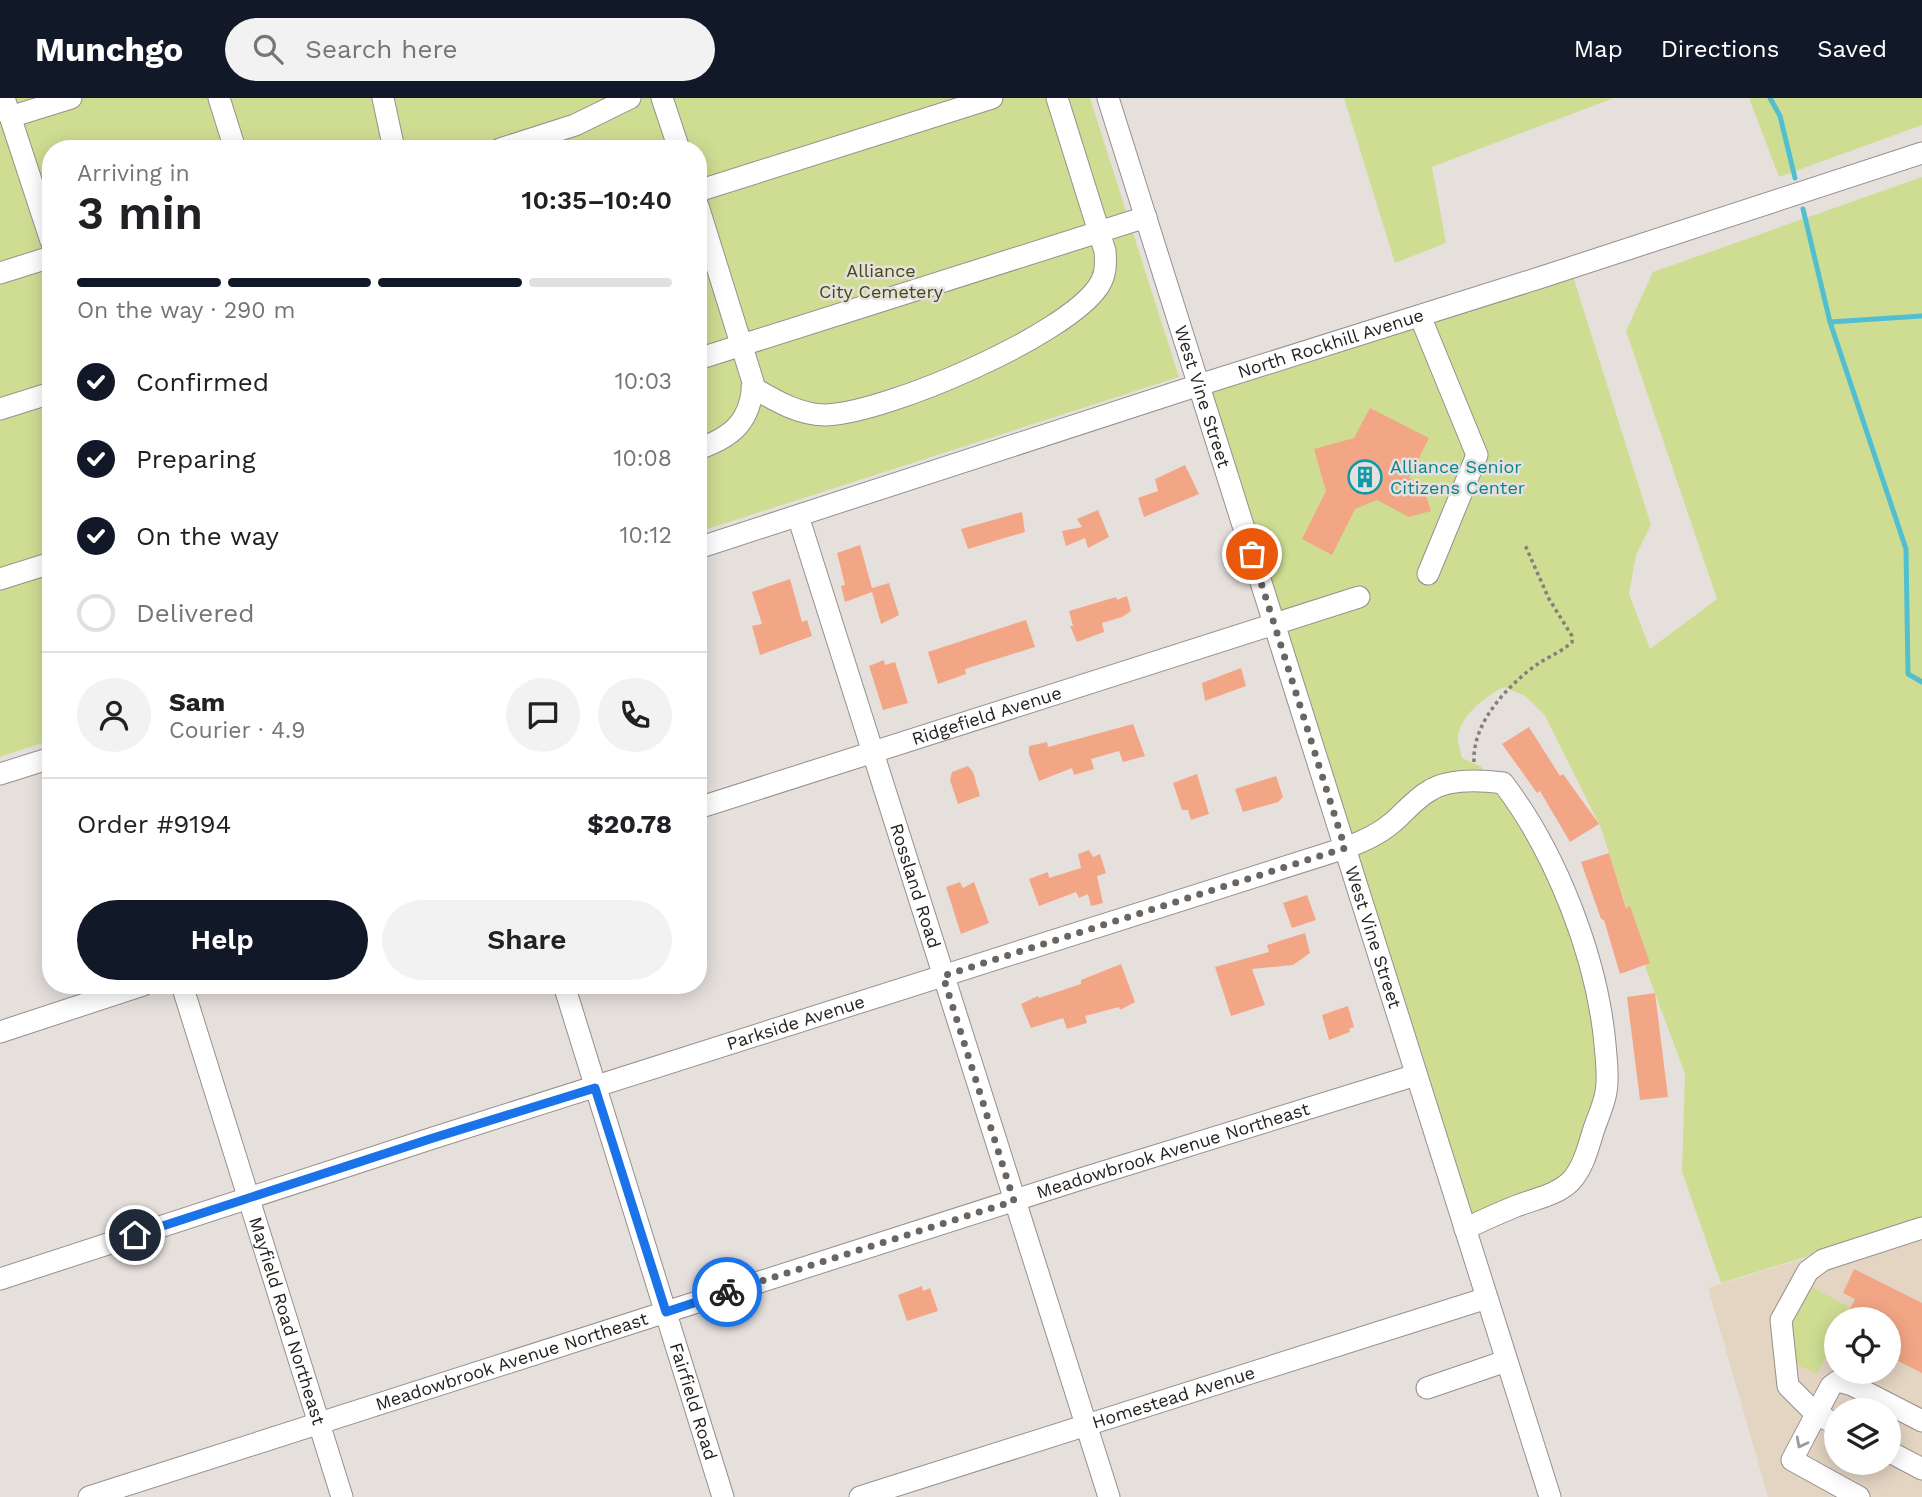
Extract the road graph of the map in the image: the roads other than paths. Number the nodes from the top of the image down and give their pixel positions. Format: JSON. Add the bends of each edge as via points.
{"nodes":[{"id":1,"x":71,"y":98,"type":"edge"},
{"id":2,"x":219,"y":98,"type":"edge"},
{"id":3,"x":383,"y":98,"type":"edge"},
{"id":4,"x":630,"y":98,"type":"edge"},
{"id":5,"x":662,"y":98,"type":"edge"},
{"id":6,"x":992,"y":98,"type":"edge"},
{"id":7,"x":1057,"y":98,"type":"edge"},
{"id":8,"x":1108,"y":98,"type":"edge"},
{"id":9,"x":7,"y":107,"type":"edge"},
{"id":10,"x":232,"y":140,"type":"edge"},
{"id":11,"x":392,"y":140,"type":"edge"},
{"id":12,"x":528,"y":140,"type":"edge"},
{"id":13,"x":676,"y":140,"type":"edge"},
{"id":14,"x":9,"y":148,"type":"edge"},
{"id":15,"x":1922,"y":153,"type":"edge"},
{"id":16,"x":707,"y":188,"type":"edge"},
{"id":17,"x":1146,"y":217,"type":"junction"},
{"id":18,"x":42,"y":221,"type":"edge"},
{"id":19,"x":1100,"y":233,"type":"junction"},
{"id":20,"x":707,"y":234,"type":"edge"},
{"id":21,"x":42,"y":260,"type":"edge"},
{"id":22,"x":0,"y":273,"type":"edge"},
{"id":23,"x":1420,"y":316,"type":"junction"},
{"id":24,"x":742,"y":344,"type":"junction"},
{"id":25,"x":707,"y":356,"type":"edge"},
{"id":26,"x":1199,"y":385,"type":"junction"},
{"id":27,"x":752,"y":387,"type":"junction"},
{"id":28,"x":42,"y":396,"type":"edge"},
{"id":29,"x":0,"y":409,"type":"edge"},
{"id":30,"x":707,"y":446,"type":"edge"},
{"id":31,"x":798,"y":516,"type":"junction"},
{"id":32,"x":707,"y":545,"type":"edge"},
{"id":33,"x":42,"y":566,"type":"edge"},
{"id":34,"x":1428,"y":574,"type":"dead end"},
{"id":35,"x":0,"y":579,"type":"edge"},
{"id":36,"x":1359,"y":597,"type":"dead end"},
{"id":37,"x":1275,"y":626,"type":"junction"},
{"id":38,"x":872,"y":753,"type":"junction"},
{"id":39,"x":42,"y":761,"type":"edge"},
{"id":40,"x":0,"y":774,"type":"edge"},
{"id":41,"x":707,"y":805,"type":"edge"},
{"id":42,"x":1345,"y":848,"type":"junction"},
{"id":43,"x":943,"y":976,"type":"junction"},
{"id":44,"x":116,"y":994,"type":"edge"},
{"id":45,"x":184,"y":994,"type":"edge"},
{"id":46,"x":567,"y":994,"type":"edge"},
{"id":47,"x":0,"y":1032,"type":"edge"},
{"id":48,"x":1416,"y":1074,"type":"junction"},
{"id":49,"x":595,"y":1088,"type":"junction"},
{"id":50,"x":248,"y":1200,"type":"junction"},
{"id":51,"x":1014,"y":1201,"type":"junction"},
{"id":52,"x":1465,"y":1228,"type":"junction"},
{"id":53,"x":1922,"y":1228,"type":"edge"},
{"id":54,"x":0,"y":1279,"type":"edge"},
{"id":55,"x":1487,"y":1298,"type":"junction"},
{"id":56,"x":666,"y":1312,"type":"junction"},
{"id":57,"x":1506,"y":1361,"type":"junction"},
{"id":58,"x":1427,"y":1388,"type":"dead end"},
{"id":59,"x":1816,"y":1414,"type":"junction"},
{"id":60,"x":1824,"y":1418,"type":"edge"},
{"id":61,"x":1922,"y":1421,"type":"edge"},
{"id":62,"x":318,"y":1423,"type":"junction"},
{"id":63,"x":1087,"y":1425,"type":"junction"},
{"id":64,"x":1901,"y":1458,"type":"edge"},
{"id":65,"x":1922,"y":1469,"type":"edge"},
{"id":66,"x":89,"y":1497,"type":"edge"},
{"id":67,"x":342,"y":1497,"type":"edge"},
{"id":68,"x":723,"y":1497,"type":"edge"},
{"id":69,"x":860,"y":1497,"type":"edge"},
{"id":70,"x":1109,"y":1497,"type":"edge"},
{"id":71,"x":1549,"y":1497,"type":"edge"},
{"id":72,"x":1859,"y":1497,"type":"edge"}],
"edges":[{"from":1,"to":9,"type":"street"},
{"from":2,"to":10,"type":"street"},
{"from":3,"to":11,"type":"street"},
{"from":4,"to":12,"type":"street","via":[[575,125]]},
{"from":5,"to":13,"type":"street"},
{"from":6,"to":16,"type":"street"},
{"from":7,"to":19,"type":"street"},
{"from":8,"to":17,"type":"street","name":"West Vine Street"},
{"from":9,"to":14,"type":"street"},
{"from":14,"to":18,"type":"street"},
{"from":15,"to":23,"type":"street","name":"North Rockhill Avenue"},
{"from":17,"to":19,"type":"street"},
{"from":17,"to":26,"type":"street","name":"West Vine Street"},
{"from":19,"to":24,"type":"street"},
{"from":19,"to":27,"type":"street","via":[[1105,270],[1092,295],[987,363],[877,405],[843,413],[797,410]]},
{"from":20,"to":24,"type":"street"},
{"from":21,"to":22,"type":"street"},
{"from":23,"to":26,"type":"street","name":"North Rockhill Avenue"},
{"from":23,"to":34,"type":"street","via":[[1477,454]]},
{"from":24,"to":25,"type":"street"},
{"from":24,"to":27,"type":"street"},
{"from":26,"to":31,"type":"street","name":"North Rockhill Avenue"},
{"from":26,"to":37,"type":"street","name":"West Vine Street"},
{"from":27,"to":30,"type":"street","via":[[748,409],[735,430]]},
{"from":28,"to":29,"type":"street"},
{"from":31,"to":32,"type":"street","name":"North Rockhill Avenue"},
{"from":31,"to":38,"type":"street","name":"Rossland Road"},
{"from":33,"to":35,"type":"street"},
{"from":36,"to":37,"type":"street","name":"Ridgefield Avenue"},
{"from":37,"to":38,"type":"street","name":"Ridgefield Avenue"},
{"from":37,"to":42,"type":"street","name":"West Vine Street"},
{"from":38,"to":41,"type":"street","name":"Ridgefield Avenue"},
{"from":38,"to":43,"type":"street","name":"Rossland Road"},
{"from":39,"to":40,"type":"street"},
{"from":42,"to":43,"type":"street","name":"Parkside Avenue"},
{"from":42,"to":48,"type":"street","name":"West Vine Street"},
{"from":42,"to":52,"type":"street","name":"Parkside Avenue","via":[[1391,825],[1430,790],[1454,783],[1503,783],[1556,872],[1596,986],[1605,1039],[1606,1092],[1574,1177],[1553,1193]]},
{"from":43,"to":49,"type":"street","name":"Parkside Avenue"},
{"from":43,"to":51,"type":"street","name":"Rossland Road"},
{"from":44,"to":47,"type":"street"},
{"from":45,"to":50,"type":"street","name":"Mayfield Road Northeast"},
{"from":46,"to":49,"type":"street","name":"Fairfield Road"},
{"from":48,"to":51,"type":"street","name":"Meadowbrook Avenue Northeast"},
{"from":48,"to":52,"type":"street","name":"West Vine Street"},
{"from":49,"to":50,"type":"street","name":"Parkside Avenue"},
{"from":49,"to":56,"type":"street","name":"Fairfield Road"},
{"from":50,"to":54,"type":"street","name":"Parkside Avenue"},
{"from":50,"to":62,"type":"street","name":"Mayfield Road Northeast"},
{"from":51,"to":56,"type":"street","name":"Meadowbrook Avenue Northeast"},
{"from":51,"to":63,"type":"street","name":"Rossland Road"},
{"from":52,"to":55,"type":"street","name":"West Vine Street"},
{"from":53,"to":59,"type":"street","via":[[1823,1260],[1808,1271],[1781,1320],[1787,1386]]},
{"from":55,"to":57,"type":"street","name":"West Vine Street"},
{"from":55,"to":63,"type":"street","name":"Homestead Avenue"},
{"from":56,"to":62,"type":"street","name":"Meadowbrook Avenue Northeast"},
{"from":56,"to":68,"type":"street","name":"Fairfield Road"},
{"from":57,"to":58,"type":"street"},
{"from":57,"to":71,"type":"street","name":"West Vine Street"},
{"from":59,"to":60,"type":"street"},
{"from":59,"to":61,"type":"street","via":[[1838,1381]]},
{"from":59,"to":72,"type":"street","one_way":true,"via":[[1792,1460]]},
{"from":62,"to":66,"type":"street","name":"Meadowbrook Avenue Northeast"},
{"from":62,"to":67,"type":"street","name":"Mayfield Road Northeast"},
{"from":63,"to":69,"type":"street","name":"Homestead Avenue"},
{"from":63,"to":70,"type":"street","name":"Rossland Road"},
{"from":64,"to":65,"type":"street"}]}
